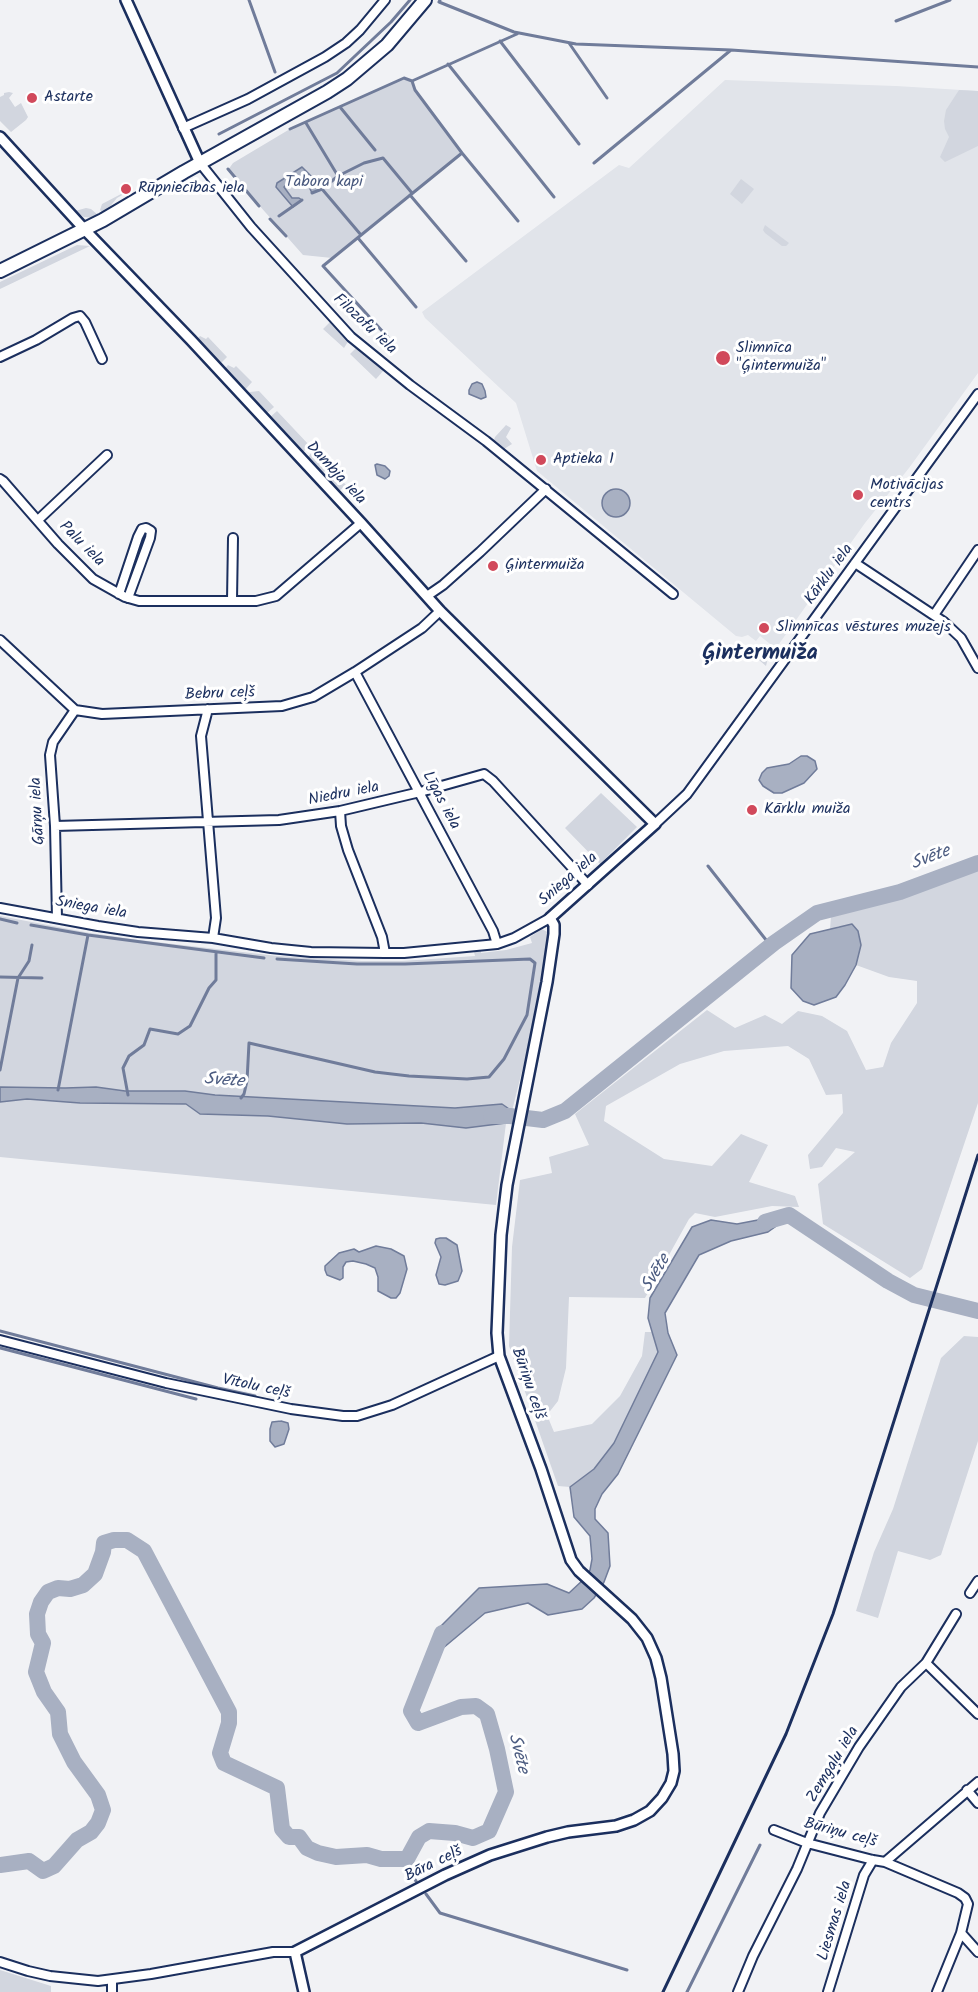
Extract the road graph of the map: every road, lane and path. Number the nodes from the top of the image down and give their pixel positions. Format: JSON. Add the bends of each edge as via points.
{"nodes":[{"id":1,"x":126,"y":0,"type":"edge"},
{"id":2,"x":385,"y":0,"type":"edge"},
{"id":3,"x":425,"y":0,"type":"edge"},
{"id":4,"x":183,"y":128,"type":"junction"},
{"id":5,"x":0,"y":137,"type":"edge"},
{"id":6,"x":200,"y":163,"type":"junction"},
{"id":7,"x":85,"y":230,"type":"junction"},
{"id":8,"x":0,"y":271,"type":"edge"},
{"id":9,"x":0,"y":357,"type":"edge"},
{"id":10,"x":102,"y":359,"type":"dead end"},
{"id":11,"x":978,"y":394,"type":"edge"},
{"id":12,"x":107,"y":455,"type":"dead end"},
{"id":13,"x":0,"y":479,"type":"edge"},
{"id":14,"x":546,"y":489,"type":"junction"},
{"id":15,"x":38,"y":520,"type":"junction"},
{"id":16,"x":361,"y":523,"type":"junction"},
{"id":17,"x":233,"y":538,"type":"dead end"},
{"id":18,"x":978,"y":549,"type":"edge"},
{"id":19,"x":855,"y":563,"type":"junction"},
{"id":20,"x":119,"y":594,"type":"junction"},
{"id":21,"x":674,"y":594,"type":"dead end"},
{"id":22,"x":427,"y":596,"type":"junction"},
{"id":23,"x":128,"y":598,"type":"junction"},
{"id":24,"x":232,"y":600,"type":"junction"},
{"id":25,"x":441,"y":611,"type":"junction"},
{"id":26,"x":934,"y":615,"type":"junction"},
{"id":27,"x":0,"y":642,"type":"edge"},
{"id":28,"x":978,"y":668,"type":"edge"},
{"id":29,"x":355,"y":672,"type":"junction"},
{"id":30,"x":208,"y":709,"type":"junction"},
{"id":31,"x":75,"y":710,"type":"junction"},
{"id":32,"x":420,"y":792,"type":"junction"},
{"id":33,"x":340,"y":811,"type":"junction"},
{"id":34,"x":209,"y":822,"type":"junction"},
{"id":35,"x":655,"y":824,"type":"junction"},
{"id":36,"x":55,"y":826,"type":"junction"},
{"id":37,"x":588,"y":885,"type":"junction"},
{"id":38,"x":0,"y":908,"type":"edge"},
{"id":39,"x":57,"y":918,"type":"junction"},
{"id":40,"x":550,"y":918,"type":"junction"},
{"id":41,"x":213,"y":938,"type":"junction"},
{"id":42,"x":497,"y":944,"type":"junction"},
{"id":43,"x":385,"y":953,"type":"junction"},
{"id":44,"x":0,"y":1340,"type":"edge"},
{"id":45,"x":499,"y":1356,"type":"junction"},
{"id":46,"x":579,"y":1572,"type":"joint"},
{"id":47,"x":978,"y":1581,"type":"edge"},
{"id":48,"x":970,"y":1593,"type":"dead end"},
{"id":49,"x":956,"y":1614,"type":"dead end"},
{"id":50,"x":926,"y":1663,"type":"junction"},
{"id":51,"x":978,"y":1714,"type":"edge"},
{"id":52,"x":978,"y":1782,"type":"edge"},
{"id":53,"x":967,"y":1790,"type":"junction"},
{"id":54,"x":978,"y":1803,"type":"edge"},
{"id":55,"x":774,"y":1830,"type":"dead end"},
{"id":56,"x":807,"y":1843,"type":"junction"},
{"id":57,"x":873,"y":1860,"type":"junction"},
{"id":58,"x":885,"y":1862,"type":"junction"},
{"id":59,"x":961,"y":1933,"type":"junction"},
{"id":60,"x":295,"y":1952,"type":"junction"},
{"id":61,"x":978,"y":1952,"type":"edge"},
{"id":62,"x":0,"y":1962,"type":"edge"},
{"id":63,"x":112,"y":1980,"type":"junction"},
{"id":64,"x":112,"y":1992,"type":"edge"},
{"id":65,"x":304,"y":1992,"type":"edge"},
{"id":66,"x":738,"y":1992,"type":"edge"},
{"id":67,"x":828,"y":1992,"type":"edge"},
{"id":68,"x":938,"y":1992,"type":"edge"}],
"edges":[{"from":1,"to":4,"type":"street","name":"Filozofu iela"},
{"from":2,"to":4,"type":"street","via":[[360,30],[325,57],[248,99]]},
{"from":3,"to":6,"type":"main road","via":[[387,45],[347,79]]},
{"from":4,"to":6,"type":"street","name":"Filozofu iela"},
{"from":5,"to":7,"type":"street","name":"Dambja iela"},
{"from":6,"to":7,"type":"main road"},
{"from":6,"to":14,"type":"street","name":"Filozofu iela","via":[[251,227],[351,337]]},
{"from":7,"to":8,"type":"main road"},
{"from":7,"to":16,"type":"street","name":"Dambja iela"},
{"from":9,"to":10,"type":"street","via":[[80,316]]},
{"from":11,"to":19,"type":"street","name":"Kārklu iela"},
{"from":12,"to":15,"type":"street"},
{"from":13,"to":15,"type":"street","name":"Palu iela"},
{"from":14,"to":21,"type":"street","name":"Filozofu iela"},
{"from":14,"to":22,"type":"street"},
{"from":15,"to":20,"type":"street","name":"Palu iela","via":[[93,579]]},
{"from":16,"to":22,"type":"street","name":"Dambja iela"},
{"from":16,"to":24,"type":"street","name":"Palu iela","via":[[276,596],[256,601]]},
{"from":17,"to":24,"type":"street"},
{"from":18,"to":26,"type":"street"},
{"from":19,"to":26,"type":"street"},
{"from":19,"to":35,"type":"street","name":"Kārklu iela","via":[[687,794]]},
{"from":20,"to":23,"type":"street","name":"Palu iela"},
{"from":20,"to":23,"type":"street","via":[[138,537],[146,528],[151,531],[150,538]]},
{"from":22,"to":25,"type":"street","name":"Dambja iela"},
{"from":23,"to":24,"type":"street","name":"Palu iela"},
{"from":25,"to":29,"type":"street","name":"Bebru ceļš"},
{"from":25,"to":35,"type":"street","name":"Dambja iela"},
{"from":26,"to":28,"type":"street","via":[[961,638]]},
{"from":27,"to":31,"type":"street"},
{"from":29,"to":30,"type":"street","name":"Bebru ceļš","via":[[313,697],[292,704]]},
{"from":29,"to":32,"type":"street","name":"Līgas iela"},
{"from":30,"to":31,"type":"street","name":"Bebru ceļš","via":[[102,714]]},
{"from":30,"to":34,"type":"street","via":[[201,736]]},
{"from":31,"to":36,"type":"street","name":"Gārņu iela","via":[[53,742],[50,755]]},
{"from":32,"to":33,"type":"street","name":"Niedru iela"},
{"from":32,"to":37,"type":"street","name":"Niedru iela","via":[[484,774]]},
{"from":32,"to":42,"type":"street","name":"Līgas iela"},
{"from":33,"to":34,"type":"street","name":"Niedru iela","via":[[279,820]]},
{"from":33,"to":43,"type":"street","via":[[348,850]]},
{"from":34,"to":36,"type":"street","name":"Niedru iela"},
{"from":34,"to":41,"type":"street","via":[[216,918]]},
{"from":35,"to":37,"type":"street","name":"Sniega iela"},
{"from":36,"to":39,"type":"street","name":"Gārņu iela"},
{"from":37,"to":40,"type":"street","name":"Sniega iela"},
{"from":38,"to":39,"type":"street","name":"Sniega iela"},
{"from":39,"to":41,"type":"street","name":"Sniega iela","via":[[138,932]]},
{"from":40,"to":42,"type":"street","name":"Sniega iela"},
{"from":40,"to":45,"type":"street","name":"Būriņu ceļš","via":[[554,934],[501,1235]]},
{"from":41,"to":43,"type":"street","name":"Sniega iela","via":[[311,952]]},
{"from":42,"to":43,"type":"street","name":"Sniega iela"},
{"from":44,"to":45,"type":"street","name":"Vītolu ceļš","via":[[166,1383],[343,1416],[357,1416],[392,1405]]},
{"from":45,"to":46,"type":"street","name":"Būriņu ceļš","via":[[571,1560]]},
{"from":46,"to":60,"type":"street","name":"Bāra ceļš","via":[[632,1618],[656,1658],[674,1771],[662,1798],[634,1820],[547,1837],[470,1863]]},
{"from":47,"to":48,"type":"street"},
{"from":49,"to":50,"type":"street","name":"Zemgaļu iela"},
{"from":50,"to":51,"type":"street"},
{"from":50,"to":56,"type":"street","name":"Zemgaļu iela","via":[[901,1687],[859,1747]]},
{"from":52,"to":53,"type":"street","name":"Būriņu ceļš"},
{"from":53,"to":54,"type":"street"},
{"from":53,"to":58,"type":"street","name":"Būriņu ceļš"},
{"from":55,"to":56,"type":"street","name":"Būriņu ceļš"},
{"from":56,"to":57,"type":"street","name":"Būriņu ceļš"},
{"from":56,"to":66,"type":"street","name":"Zemgaļu iela"},
{"from":57,"to":58,"type":"street","name":"Būriņu ceļš"},
{"from":57,"to":67,"type":"street","name":"Liesmas iela","via":[[864,1875]]},
{"from":58,"to":59,"type":"street","via":[[965,1898],[968,1904]]},
{"from":59,"to":61,"type":"street"},
{"from":59,"to":68,"type":"street"},
{"from":60,"to":63,"type":"street","name":"Bāra ceļš","via":[[273,1952]]},
{"from":60,"to":65,"type":"street"},
{"from":62,"to":63,"type":"street","name":"Bāra ceļš","via":[[60,1977]]},
{"from":63,"to":64,"type":"street"}]}
